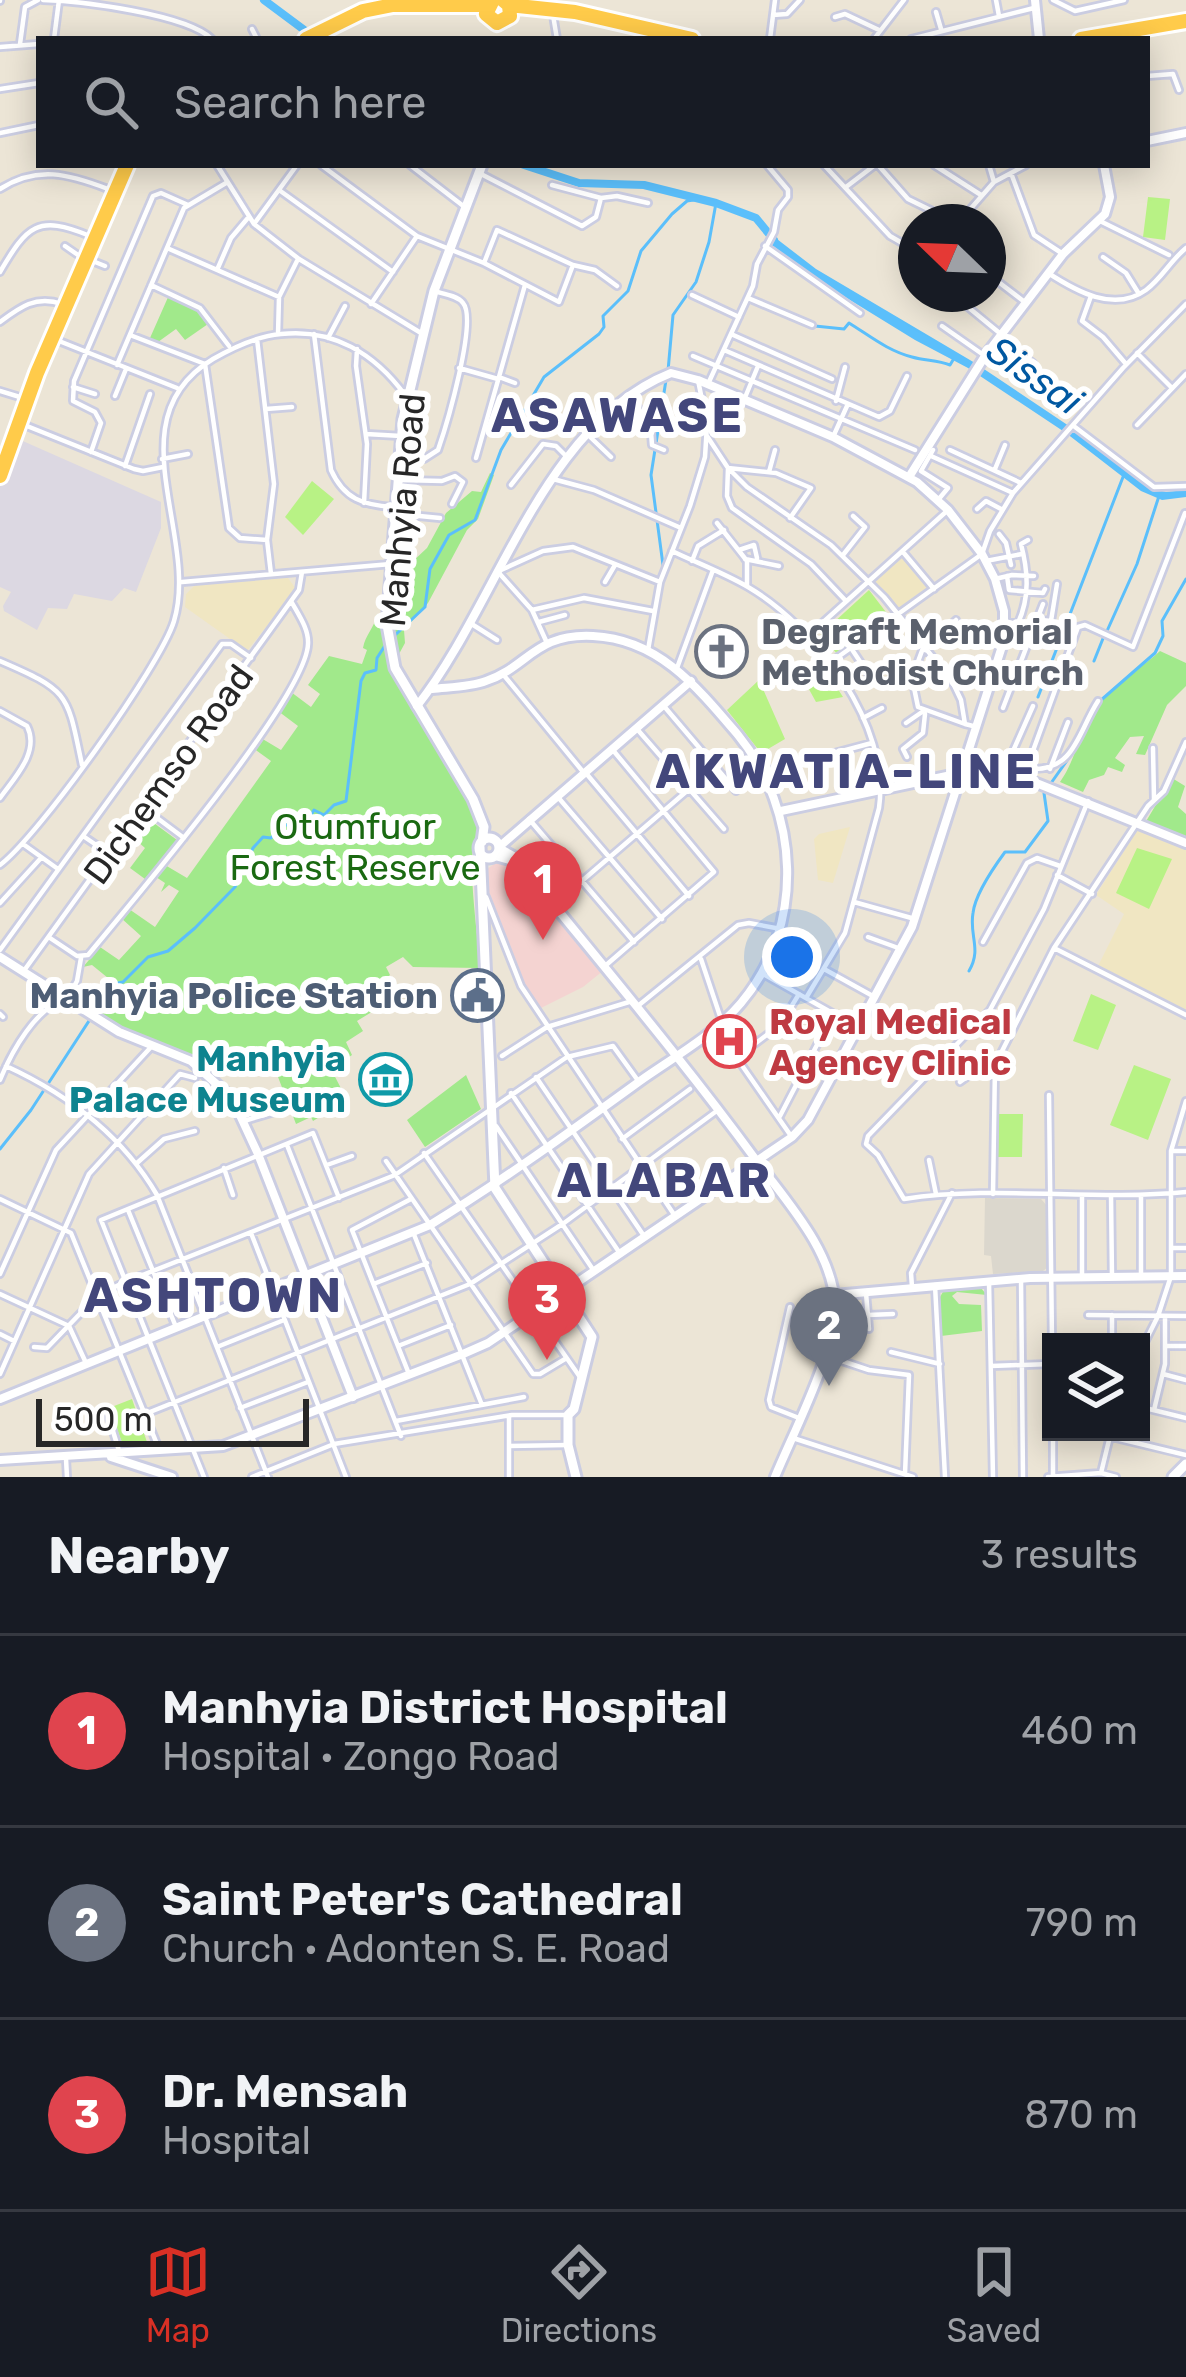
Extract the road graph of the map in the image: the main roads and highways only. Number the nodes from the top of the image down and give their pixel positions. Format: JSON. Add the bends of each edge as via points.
{"nodes":[{"id":1,"x":496,"y":9,"type":"edge"},
{"id":2,"x":1186,"y":25,"type":"edge"},
{"id":3,"x":315,"y":36,"type":"edge"},
{"id":4,"x":653,"y":36,"type":"edge"},
{"id":5,"x":679,"y":36,"type":"edge"},
{"id":6,"x":1104,"y":36,"type":"edge"},
{"id":7,"x":1126,"y":36,"type":"edge"},
{"id":8,"x":122,"y":168,"type":"edge"},
{"id":9,"x":123,"y":168,"type":"edge"},
{"id":10,"x":480,"y":169,"type":"edge"},
{"id":11,"x":83,"y":258,"type":"junction"},
{"id":12,"x":50,"y":337,"type":"junction"},
{"id":13,"x":5,"y":436,"type":"edge"},
{"id":14,"x":0,"y":464,"type":"edge"},
{"id":15,"x":0,"y":476,"type":"edge"},
{"id":16,"x":571,"y":1412,"type":"junction"},
{"id":17,"x":1186,"y":1460,"type":"edge"},
{"id":18,"x":579,"y":1477,"type":"edge"},
{"id":19,"x":1173,"y":1477,"type":"edge"}],
"edges":[{"from":1,"to":3,"type":"highway","via":[[393,5]]},
{"from":1,"to":4,"type":"highway"},
{"from":1,"to":5,"type":"highway","via":[[575,11]]},
{"from":2,"to":6,"type":"highway"},
{"from":2,"to":7,"type":"highway"},
{"from":8,"to":11,"type":"highway"},
{"from":9,"to":11,"type":"highway"},
{"from":10,"to":16,"type":"main road","name":"Manhyia Road","via":[[434,291],[400,436],[387,626],[401,681],[493,846],[481,883],[495,1184],[592,1337]]},
{"from":11,"to":12,"type":"highway"},
{"from":11,"to":12,"type":"highway"},
{"from":12,"to":13,"type":"highway"},
{"from":12,"to":15,"type":"highway"},
{"from":13,"to":14,"type":"highway"},
{"from":16,"to":18,"type":"main road"},
{"from":16,"to":18,"type":"main road","via":[[568,1445]]},
{"from":17,"to":19,"type":"main road"}]}
